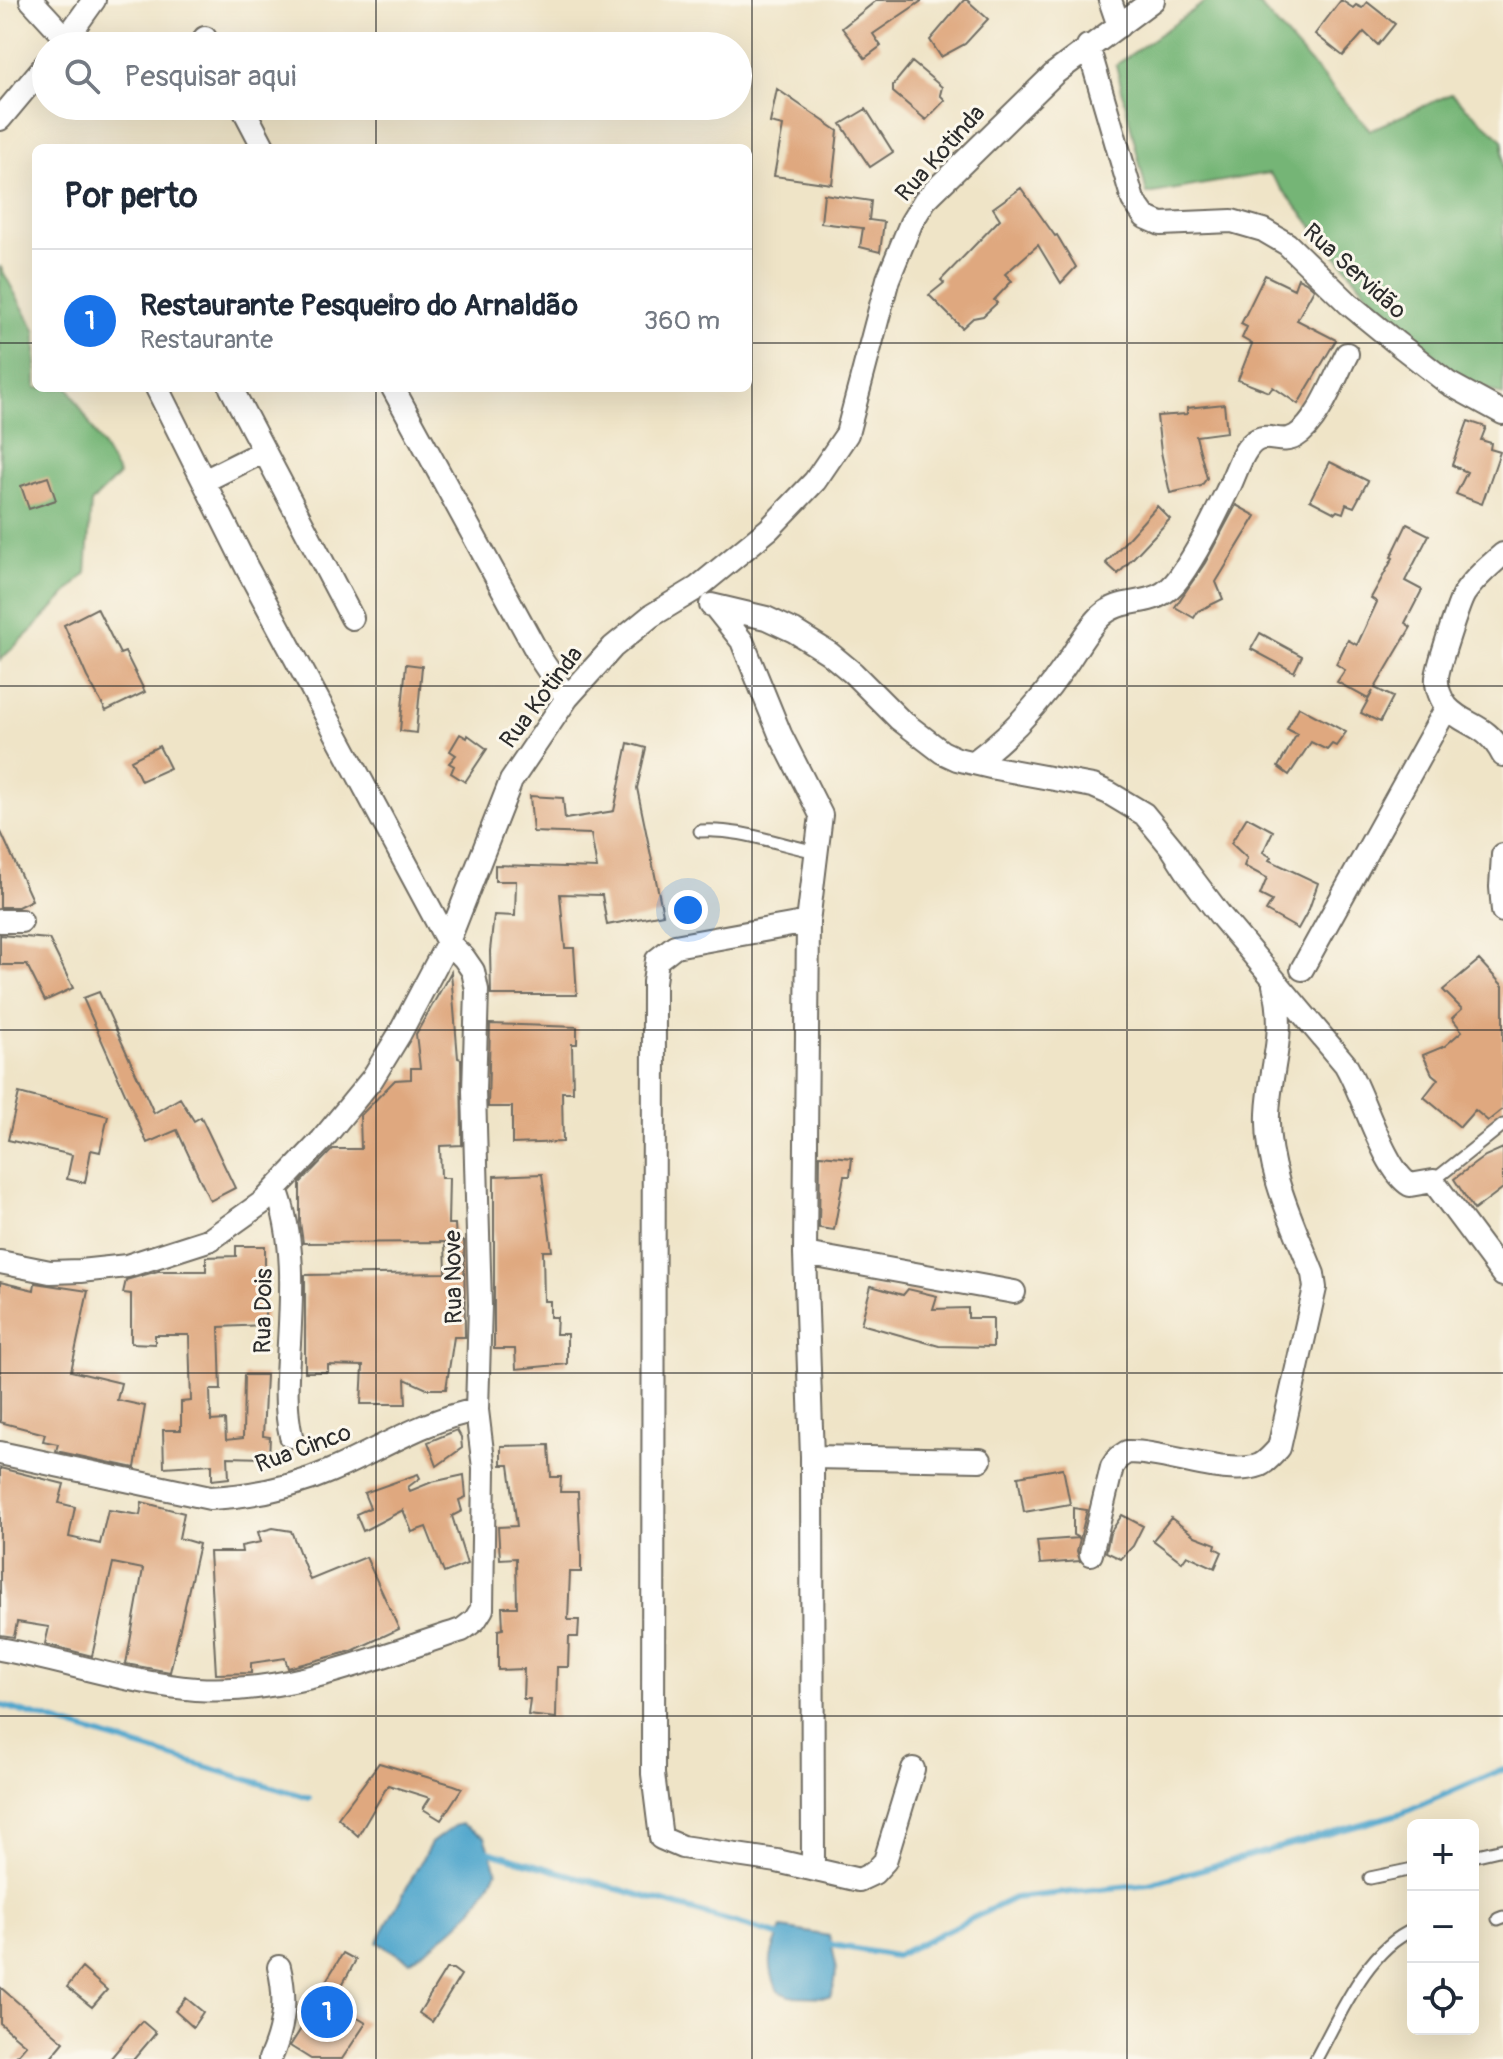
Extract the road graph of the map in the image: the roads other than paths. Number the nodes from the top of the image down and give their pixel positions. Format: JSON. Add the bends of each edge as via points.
{"nodes":[{"id":1,"x":31,"y":0,"type":"edge"},
{"id":2,"x":94,"y":0,"type":"edge"},
{"id":3,"x":1110,"y":0,"type":"edge"},
{"id":4,"x":1153,"y":0,"type":"edge"},
{"id":5,"x":1119,"y":26,"type":"junction"},
{"id":6,"x":56,"y":32,"type":"edge"},
{"id":7,"x":71,"y":32,"type":"edge"},
{"id":8,"x":1088,"y":46,"type":"junction"},
{"id":9,"x":32,"y":81,"type":"edge"},
{"id":10,"x":0,"y":119,"type":"edge"},
{"id":11,"x":249,"y":120,"type":"edge"},
{"id":12,"x":262,"y":144,"type":"edge"},
{"id":13,"x":1347,"y":354,"type":"dead end"},
{"id":14,"x":159,"y":392,"type":"edge"},
{"id":15,"x":233,"y":392,"type":"edge"},
{"id":16,"x":395,"y":392,"type":"edge"},
{"id":17,"x":1503,"y":413,"type":"edge"},
{"id":18,"x":264,"y":451,"type":"junction"},
{"id":19,"x":204,"y":481,"type":"junction"},
{"id":20,"x":1503,"y":554,"type":"edge"},
{"id":21,"x":683,"y":596,"type":"junction"},
{"id":22,"x":715,"y":607,"type":"junction"},
{"id":23,"x":352,"y":618,"type":"dead end"},
{"id":24,"x":567,"y":698,"type":"junction"},
{"id":25,"x":1447,"y":707,"type":"junction"},
{"id":26,"x":1503,"y":755,"type":"edge"},
{"id":27,"x":973,"y":763,"type":"junction"},
{"id":28,"x":700,"y":831,"type":"dead end"},
{"id":29,"x":818,"y":852,"type":"junction"},
{"id":30,"x":1503,"y":855,"type":"edge"},
{"id":31,"x":1503,"y":911,"type":"edge"},
{"id":32,"x":808,"y":922,"type":"junction"},
{"id":33,"x":448,"y":942,"type":"junction"},
{"id":34,"x":1302,"y":969,"type":"dead end"},
{"id":35,"x":1271,"y":976,"type":"junction"},
{"id":36,"x":1503,"y":1125,"type":"edge"},
{"id":37,"x":1433,"y":1181,"type":"junction"},
{"id":38,"x":276,"y":1189,"type":"junction"},
{"id":39,"x":805,"y":1254,"type":"junction"},
{"id":40,"x":0,"y":1262,"type":"edge"},
{"id":41,"x":1503,"y":1275,"type":"edge"},
{"id":42,"x":1014,"y":1292,"type":"dead end"},
{"id":43,"x":477,"y":1410,"type":"junction"},
{"id":44,"x":291,"y":1436,"type":"dead end"},
{"id":45,"x":0,"y":1453,"type":"edge"},
{"id":46,"x":812,"y":1457,"type":"junction"},
{"id":47,"x":980,"y":1460,"type":"dead end"},
{"id":48,"x":1091,"y":1554,"type":"dead end"},
{"id":49,"x":0,"y":1649,"type":"edge"},
{"id":50,"x":913,"y":1769,"type":"dead end"},
{"id":51,"x":1503,"y":1849,"type":"edge"},
{"id":52,"x":1479,"y":1855,"type":"edge"},
{"id":53,"x":813,"y":1868,"type":"junction"},
{"id":54,"x":1407,"y":1870,"type":"edge"},
{"id":55,"x":1370,"y":1878,"type":"dead end"},
{"id":56,"x":1407,"y":1934,"type":"edge"},
{"id":57,"x":279,"y":1967,"type":"dead end"},
{"id":58,"x":270,"y":2059,"type":"edge"},
{"id":59,"x":1316,"y":2059,"type":"edge"}],
"edges":[{"from":1,"to":6,"type":"street"},
{"from":2,"to":7,"type":"street"},
{"from":3,"to":5,"type":"street"},
{"from":4,"to":5,"type":"street","name":"Rua Kotinda"},
{"from":5,"to":8,"type":"street","name":"Rua Kotinda"},
{"from":8,"to":17,"type":"street","name":"Rua Servidão","via":[[1133,200],[1145,217],[1161,224],[1232,221],[1263,230],[1287,244],[1349,304],[1448,383]]},
{"from":8,"to":21,"type":"street","name":"Rua Kotinda","via":[[925,200],[888,279],[847,434],[815,481],[769,529]]},
{"from":9,"to":10,"type":"street"},
{"from":11,"to":12,"type":"street"},
{"from":13,"to":27,"type":"street","via":[[1307,427],[1286,440],[1263,437],[1245,452],[1177,581],[1151,601],[1100,616],[1030,709]]},
{"from":14,"to":19,"type":"street","name":"Rua Nove"},
{"from":15,"to":18,"type":"street"},
{"from":16,"to":24,"type":"street"},
{"from":18,"to":19,"type":"street"},
{"from":18,"to":23,"type":"street"},
{"from":19,"to":33,"type":"street","name":"Rua Nove"},
{"from":20,"to":25,"type":"street","via":[[1461,598],[1436,677]]},
{"from":21,"to":22,"type":"street"},
{"from":21,"to":24,"type":"street","name":"Rua Kotinda","via":[[613,647]]},
{"from":22,"to":27,"type":"street","via":[[766,618],[794,631],[853,673],[924,740]]},
{"from":22,"to":29,"type":"street","via":[[742,641],[821,815]]},
{"from":24,"to":33,"type":"street","name":"Rua Kotinda","via":[[511,781]]},
{"from":25,"to":26,"type":"street","via":[[1486,732]]},
{"from":25,"to":34,"type":"street"},
{"from":27,"to":35,"type":"street","via":[[1093,786],[1144,814]]},
{"from":28,"to":29,"type":"lane","via":[[757,835]]},
{"from":29,"to":32,"type":"street"},
{"from":30,"to":31,"type":"street"},
{"from":32,"to":39,"type":"street"},
{"from":32,"to":53,"type":"street","via":[[675,946],[657,960],[653,1774],[661,1838],[682,1847]]},
{"from":33,"to":38,"type":"street","name":"Rua Kotinda","via":[[372,1079]]},
{"from":33,"to":43,"type":"street","name":"Rua Nove","via":[[473,971],[477,990]]},
{"from":35,"to":37,"type":"street","via":[[1345,1064],[1398,1174],[1410,1185]]},
{"from":35,"to":48,"type":"street","via":[[1280,1012],[1268,1115],[1271,1153],[1315,1288],[1279,1448],[1268,1461],[1238,1469],[1127,1452],[1112,1467]]},
{"from":36,"to":37,"type":"lane"},
{"from":37,"to":41,"type":"street"},
{"from":38,"to":40,"type":"street","name":"Rua Kotinda","via":[[211,1239],[127,1266],[50,1272]]},
{"from":38,"to":44,"type":"street","name":"Rua Dois","via":[[290,1236],[286,1384]]},
{"from":39,"to":42,"type":"street"},
{"from":39,"to":46,"type":"street"},
{"from":43,"to":45,"type":"street","name":"Rua Cinco","via":[[426,1424],[329,1472],[245,1496],[210,1498]]},
{"from":43,"to":49,"type":"street","name":"Rua Nove","via":[[484,1468],[484,1584],[482,1609],[462,1630],[297,1681],[245,1688],[156,1684]]},
{"from":46,"to":47,"type":"street"},
{"from":46,"to":53,"type":"street"},
{"from":50,"to":53,"type":"street","via":[[885,1861],[874,1873],[859,1880]]},
{"from":51,"to":52,"type":"lane"},
{"from":54,"to":55,"type":"lane"},
{"from":56,"to":59,"type":"lane","via":[[1385,1947],[1371,1965]]},
{"from":57,"to":58,"type":"street","via":[[284,2017]]}]}
